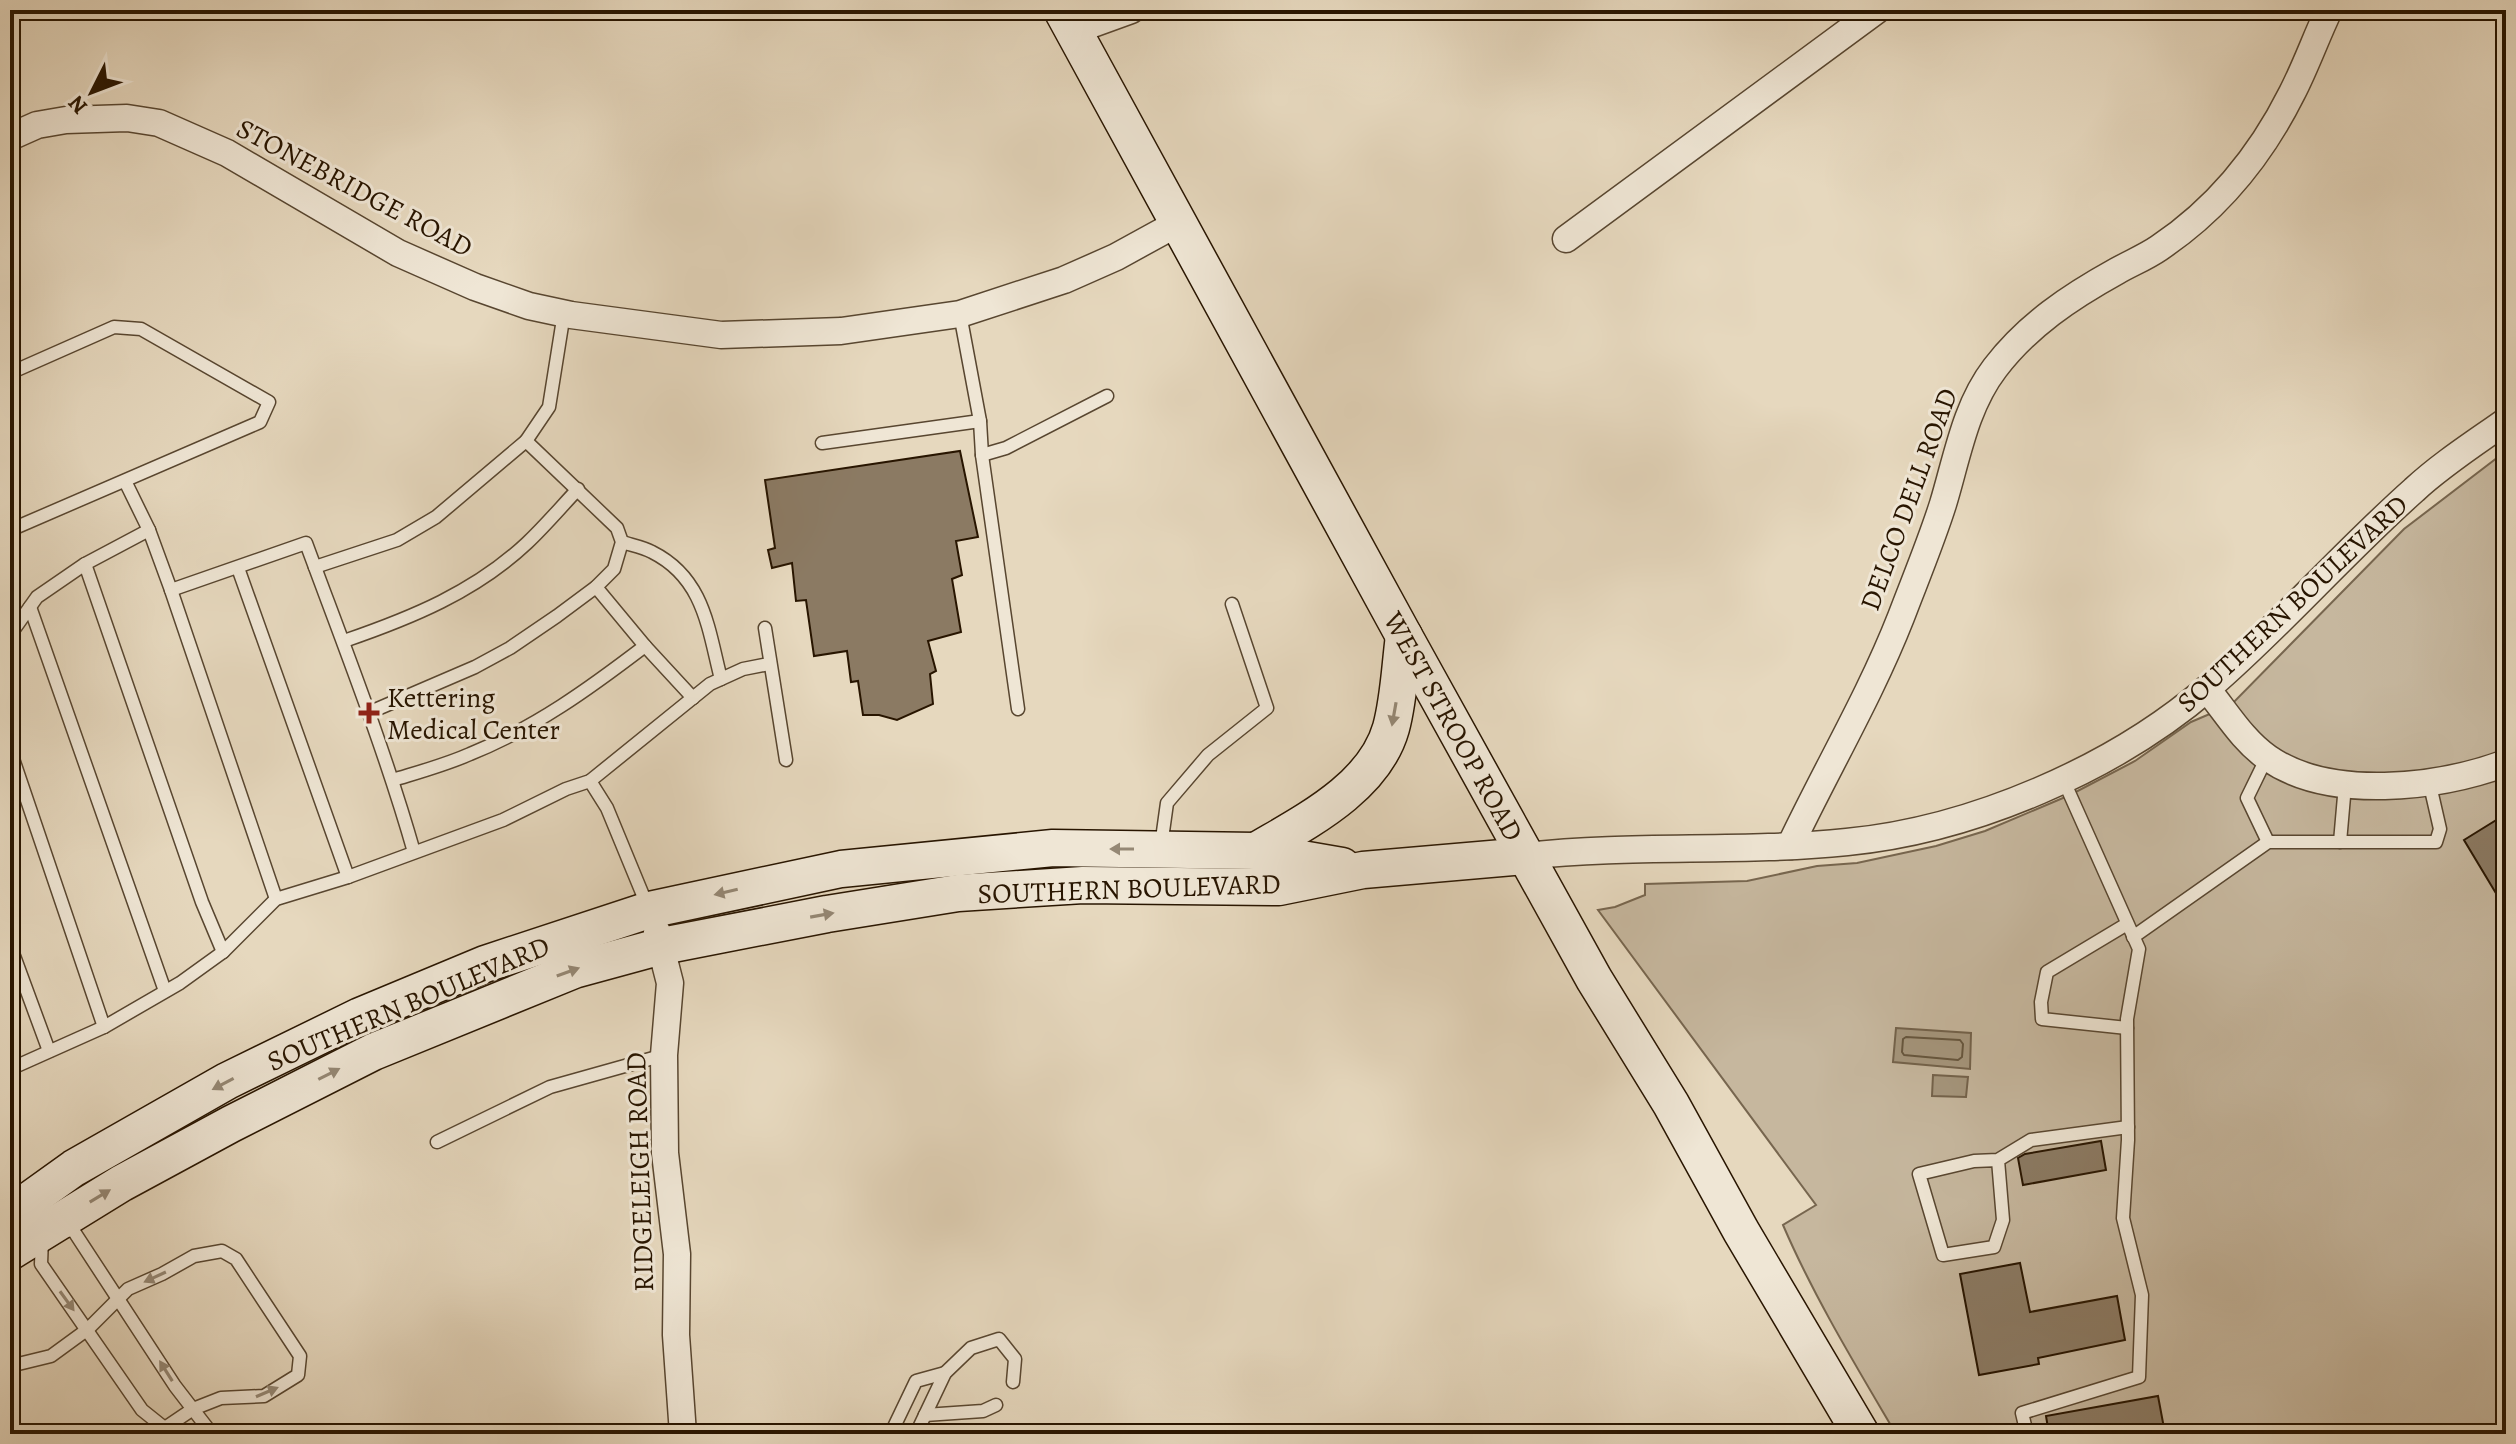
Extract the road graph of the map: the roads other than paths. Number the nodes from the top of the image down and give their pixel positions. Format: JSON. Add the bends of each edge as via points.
{"nodes":[{"id":1,"x":1131,"y":10,"type":"edge"},
{"id":2,"x":1877,"y":10,"type":"edge"},
{"id":3,"x":2329,"y":10,"type":"edge"},
{"id":4,"x":1068,"y":21,"type":"edge"},
{"id":5,"x":10,"y":137,"type":"edge"},
{"id":6,"x":1178,"y":223,"type":"junction"},
{"id":7,"x":1566,"y":239,"type":"dead end"},
{"id":8,"x":564,"y":313,"type":"junction"},
{"id":9,"x":960,"y":314,"type":"junction"},
{"id":10,"x":10,"y":373,"type":"edge"},
{"id":11,"x":1107,"y":396,"type":"dead end"},
{"id":12,"x":980,"y":421,"type":"junction"},
{"id":13,"x":2506,"y":421,"type":"edge"},
{"id":14,"x":526,"y":441,"type":"junction"},
{"id":15,"x":822,"y":443,"type":"dead end"},
{"id":16,"x":982,"y":455,"type":"junction"},
{"id":17,"x":125,"y":481,"type":"junction"},
{"id":18,"x":578,"y":489,"type":"junction"},
{"id":19,"x":10,"y":530,"type":"edge"},
{"id":20,"x":149,"y":530,"type":"junction"},
{"id":21,"x":622,"y":542,"type":"junction"},
{"id":22,"x":85,"y":564,"type":"junction"},
{"id":23,"x":315,"y":567,"type":"junction"},
{"id":24,"x":238,"y":568,"type":"junction"},
{"id":25,"x":596,"y":587,"type":"junction"},
{"id":26,"x":171,"y":590,"type":"junction"},
{"id":27,"x":1232,"y":604,"type":"dead end"},
{"id":28,"x":30,"y":607,"type":"junction"},
{"id":29,"x":765,"y":628,"type":"dead end"},
{"id":30,"x":10,"y":635,"type":"edge"},
{"id":31,"x":1404,"y":636,"type":"junction"},
{"id":32,"x":344,"y":641,"type":"junction"},
{"id":33,"x":645,"y":646,"type":"junction"},
{"id":34,"x":769,"y":664,"type":"junction"},
{"id":35,"x":721,"y":679,"type":"junction"},
{"id":36,"x":2207,"y":689,"type":"junction"},
{"id":37,"x":693,"y":698,"type":"junction"},
{"id":38,"x":1018,"y":709,"type":"dead end"},
{"id":39,"x":368,"y":713,"type":"junction"},
{"id":40,"x":10,"y":750,"type":"edge"},
{"id":41,"x":2267,"y":757,"type":"junction"},
{"id":42,"x":786,"y":760,"type":"dead end"},
{"id":43,"x":2506,"y":763,"type":"edge"},
{"id":44,"x":2063,"y":779,"type":"junction"},
{"id":45,"x":393,"y":780,"type":"junction"},
{"id":46,"x":590,"y":781,"type":"junction"},
{"id":47,"x":2429,"y":781,"type":"junction"},
{"id":48,"x":2345,"y":785,"type":"junction"},
{"id":49,"x":2268,"y":842,"type":"junction"},
{"id":50,"x":2340,"y":842,"type":"junction"},
{"id":51,"x":1790,"y":846,"type":"junction"},
{"id":52,"x":1160,"y":849,"type":"junction"},
{"id":53,"x":1256,"y":851,"type":"junction"},
{"id":54,"x":414,"y":852,"type":"junction"},
{"id":55,"x":1526,"y":856,"type":"junction"},
{"id":56,"x":1363,"y":870,"type":"junction"},
{"id":57,"x":348,"y":877,"type":"junction"},
{"id":58,"x":276,"y":899,"type":"junction"},
{"id":59,"x":649,"y":910,"type":"junction"},
{"id":60,"x":2127,"y":924,"type":"junction"},
{"id":61,"x":2133,"y":937,"type":"junction"},
{"id":62,"x":10,"y":945,"type":"edge"},
{"id":63,"x":662,"y":946,"type":"junction"},
{"id":64,"x":223,"y":952,"type":"junction"},
{"id":65,"x":165,"y":991,"type":"junction"},
{"id":66,"x":104,"y":1027,"type":"junction"},
{"id":67,"x":2127,"y":1028,"type":"junction"},
{"id":68,"x":49,"y":1051,"type":"junction"},
{"id":69,"x":664,"y":1055,"type":"junction"},
{"id":70,"x":10,"y":1069,"type":"edge"},
{"id":71,"x":2128,"y":1127,"type":"junction"},
{"id":72,"x":437,"y":1142,"type":"dead end"},
{"id":73,"x":1998,"y":1160,"type":"junction"},
{"id":74,"x":22,"y":1208,"type":"edge"},
{"id":75,"x":10,"y":1252,"type":"edge"},
{"id":76,"x":119,"y":1298,"type":"junction"},
{"id":77,"x":88,"y":1329,"type":"junction"},
{"id":78,"x":10,"y":1366,"type":"edge"},
{"id":79,"x":945,"y":1373,"type":"junction"},
{"id":80,"x":1013,"y":1382,"type":"dead end"},
{"id":81,"x":996,"y":1405,"type":"dead end"},
{"id":82,"x":193,"y":1409,"type":"junction"},
{"id":83,"x":925,"y":1415,"type":"junction"},
{"id":84,"x":164,"y":1432,"type":"edge"},
{"id":85,"x":212,"y":1434,"type":"edge"},
{"id":86,"x":683,"y":1434,"type":"edge"},
{"id":87,"x":895,"y":1434,"type":"edge"},
{"id":88,"x":916,"y":1434,"type":"edge"},
{"id":89,"x":1861,"y":1434,"type":"edge"},
{"id":90,"x":2027,"y":1434,"type":"edge"}],
"edges":[{"from":1,"to":4,"type":"street"},
{"from":2,"to":7,"type":"street"},
{"from":3,"to":51,"type":"street","name":"DELCO DELL ROAD","via":[[2271,131],[2223,196],[2157,249],[2062,303],[1992,372],[1961,437],[1900,620]]},
{"from":4,"to":6,"type":"street","name":"WEST STROOP ROAD"},
{"from":5,"to":8,"type":"street","name":"STONEBRIDGE ROAD","via":[[66,120],[159,123],[240,160],[422,265],[529,306]]},
{"from":6,"to":9,"type":"street","name":"STONEBRIDGE ROAD","via":[[1064,280]]},
{"from":6,"to":31,"type":"street","name":"WEST STROOP ROAD"},
{"from":8,"to":9,"type":"street","name":"STONEBRIDGE ROAD","via":[[721,335],[841,331]]},
{"from":8,"to":14,"type":"lane","via":[[549,407]]},
{"from":9,"to":12,"type":"lane"},
{"from":10,"to":17,"type":"lane","via":[[114,327],[141,329],[269,402],[260,422]]},
{"from":11,"to":16,"type":"lane"},
{"from":12,"to":15,"type":"lane"},
{"from":12,"to":16,"type":"lane"},
{"from":13,"to":36,"type":"street","name":"SOUTHERN BOULEVARD","via":[[2415,488]]},
{"from":14,"to":18,"type":"lane"},
{"from":14,"to":23,"type":"lane","via":[[436,517],[397,540]]},
{"from":16,"to":38,"type":"lane"},
{"from":17,"to":19,"type":"lane"},
{"from":17,"to":20,"type":"lane"},
{"from":18,"to":21,"type":"lane","via":[[617,528]]},
{"from":18,"to":32,"type":"lane","via":[[486,576],[439,604]]},
{"from":20,"to":22,"type":"lane"},
{"from":20,"to":26,"type":"lane"},
{"from":21,"to":25,"type":"lane","via":[[614,569]]},
{"from":21,"to":35,"type":"lane","via":[[652,551],[685,575],[702,604]]},
{"from":22,"to":28,"type":"lane"},
{"from":22,"to":64,"type":"lane"},
{"from":23,"to":24,"type":"lane","via":[[306,543]]},
{"from":23,"to":32,"type":"lane"},
{"from":24,"to":26,"type":"lane"},
{"from":24,"to":57,"type":"lane"},
{"from":25,"to":33,"type":"lane"},
{"from":25,"to":39,"type":"lane","via":[[510,648]]},
{"from":26,"to":58,"type":"lane"},
{"from":27,"to":52,"type":"lane","via":[[1267,708],[1208,755],[1167,803]]},
{"from":28,"to":30,"type":"lane"},
{"from":28,"to":65,"type":"lane"},
{"from":29,"to":34,"type":"lane"},
{"from":31,"to":53,"type":"street","one_way":true,"via":[[1391,730],[1374,761],[1350,789],[1313,818]]},
{"from":31,"to":55,"type":"street","name":"WEST STROOP ROAD"},
{"from":32,"to":39,"type":"lane"},
{"from":33,"to":37,"type":"lane"},
{"from":33,"to":45,"type":"lane","via":[[522,730],[470,755]]},
{"from":34,"to":35,"type":"lane"},
{"from":34,"to":42,"type":"lane"},
{"from":35,"to":37,"type":"lane"},
{"from":36,"to":41,"type":"street"},
{"from":36,"to":44,"type":"street","name":"SOUTHERN BOULEVARD","via":[[2111,755]]},
{"from":37,"to":46,"type":"lane"},
{"from":39,"to":45,"type":"lane"},
{"from":40,"to":66,"type":"lane"},
{"from":41,"to":48,"type":"street","via":[[2296,774]]},
{"from":41,"to":49,"type":"lane","via":[[2247,798]]},
{"from":43,"to":47,"type":"street"},
{"from":44,"to":51,"type":"street","name":"SOUTHERN BOULEVARD","via":[[2003,804],[1892,836]]},
{"from":44,"to":60,"type":"lane"},
{"from":45,"to":54,"type":"lane"},
{"from":46,"to":54,"type":"lane"},
{"from":46,"to":59,"type":"lane","via":[[607,808]]},
{"from":47,"to":48,"type":"street"},
{"from":47,"to":50,"type":"lane","via":[[2440,829],[2436,842]]},
{"from":48,"to":50,"type":"lane"},
{"from":49,"to":50,"type":"lane"},
{"from":49,"to":61,"type":"lane"},
{"from":51,"to":55,"type":"street","name":"SOUTHERN BOULEVARD"},
{"from":52,"to":53,"type":"street","name":"SOUTHERN BOULEVARD"},
{"from":52,"to":59,"type":"street","name":"SOUTHERN BOULEVARD","one_way":true,"via":[[1053,848],[841,869]]},
{"from":53,"to":56,"type":"street","name":"SOUTHERN BOULEVARD"},
{"from":54,"to":57,"type":"lane"},
{"from":55,"to":56,"type":"street","name":"SOUTHERN BOULEVARD"},
{"from":55,"to":89,"type":"street","name":"WEST STROOP ROAD"},
{"from":63,"to":56,"type":"street","name":"SOUTHERN BOULEVARD","one_way":true,"via":[[958,893],[1083,885],[1279,887]]},
{"from":57,"to":58,"type":"lane"},
{"from":58,"to":64,"type":"lane"},
{"from":59,"to":63,"type":"street","name":"RIDGELEIGH ROAD"},
{"from":59,"to":74,"type":"street","name":"SOUTHERN BOULEVARD","one_way":true,"via":[[485,964],[360,1016],[213,1089],[74,1168]]},
{"from":60,"to":61,"type":"lane"},
{"from":60,"to":67,"type":"lane","via":[[2047,972],[2041,1002],[2042,1019]]},
{"from":61,"to":67,"type":"lane","via":[[2139,949]]},
{"from":62,"to":68,"type":"lane"},
{"from":63,"to":69,"type":"street","name":"RIDGELEIGH ROAD","via":[[670,983]]},
{"from":74,"to":63,"type":"street","name":"SOUTHERN BOULEVARD","one_way":true,"via":[[122,1183],[373,1052],[574,970]]},
{"from":64,"to":65,"type":"lane"},
{"from":65,"to":66,"type":"lane"},
{"from":66,"to":68,"type":"lane"},
{"from":67,"to":71,"type":"lane"},
{"from":68,"to":70,"type":"lane"},
{"from":69,"to":72,"type":"lane","via":[[550,1087]]},
{"from":69,"to":86,"type":"street","name":"RIDGELEIGH ROAD"},
{"from":71,"to":73,"type":"lane","via":[[2031,1140]]},
{"from":71,"to":90,"type":"lane","via":[[2123,1218],[2142,1295],[2139,1377],[2022,1413]]},
{"from":73,"to":73,"type":"lane","via":[[2003,1220],[1994,1247],[1943,1255],[1919,1174]]},
{"from":74,"to":75,"type":"street","name":"SOUTHERN BOULEVARD"},
{"from":74,"to":76,"type":"lane","via":[[73,1230]]},
{"from":74,"to":77,"type":"lane","one_way":true,"via":[[41,1264]]},
{"from":76,"to":77,"type":"lane"},
{"from":82,"to":76,"type":"lane","one_way":true},
{"from":82,"to":76,"type":"lane","one_way":true,"via":[[221,1398],[264,1396],[298,1375],[300,1356],[236,1259],[222,1251],[194,1256]]},
{"from":77,"to":78,"type":"lane","via":[[51,1356]]},
{"from":77,"to":84,"type":"lane","via":[[142,1410]]},
{"from":79,"to":80,"type":"lane","via":[[971,1348],[999,1339],[1015,1359]]},
{"from":79,"to":83,"type":"lane"},
{"from":79,"to":87,"type":"lane","via":[[916,1381]]},
{"from":81,"to":83,"type":"lane","via":[[983,1411]]},
{"from":82,"to":84,"type":"lane"},
{"from":82,"to":85,"type":"lane"},
{"from":83,"to":88,"type":"lane"}]}
